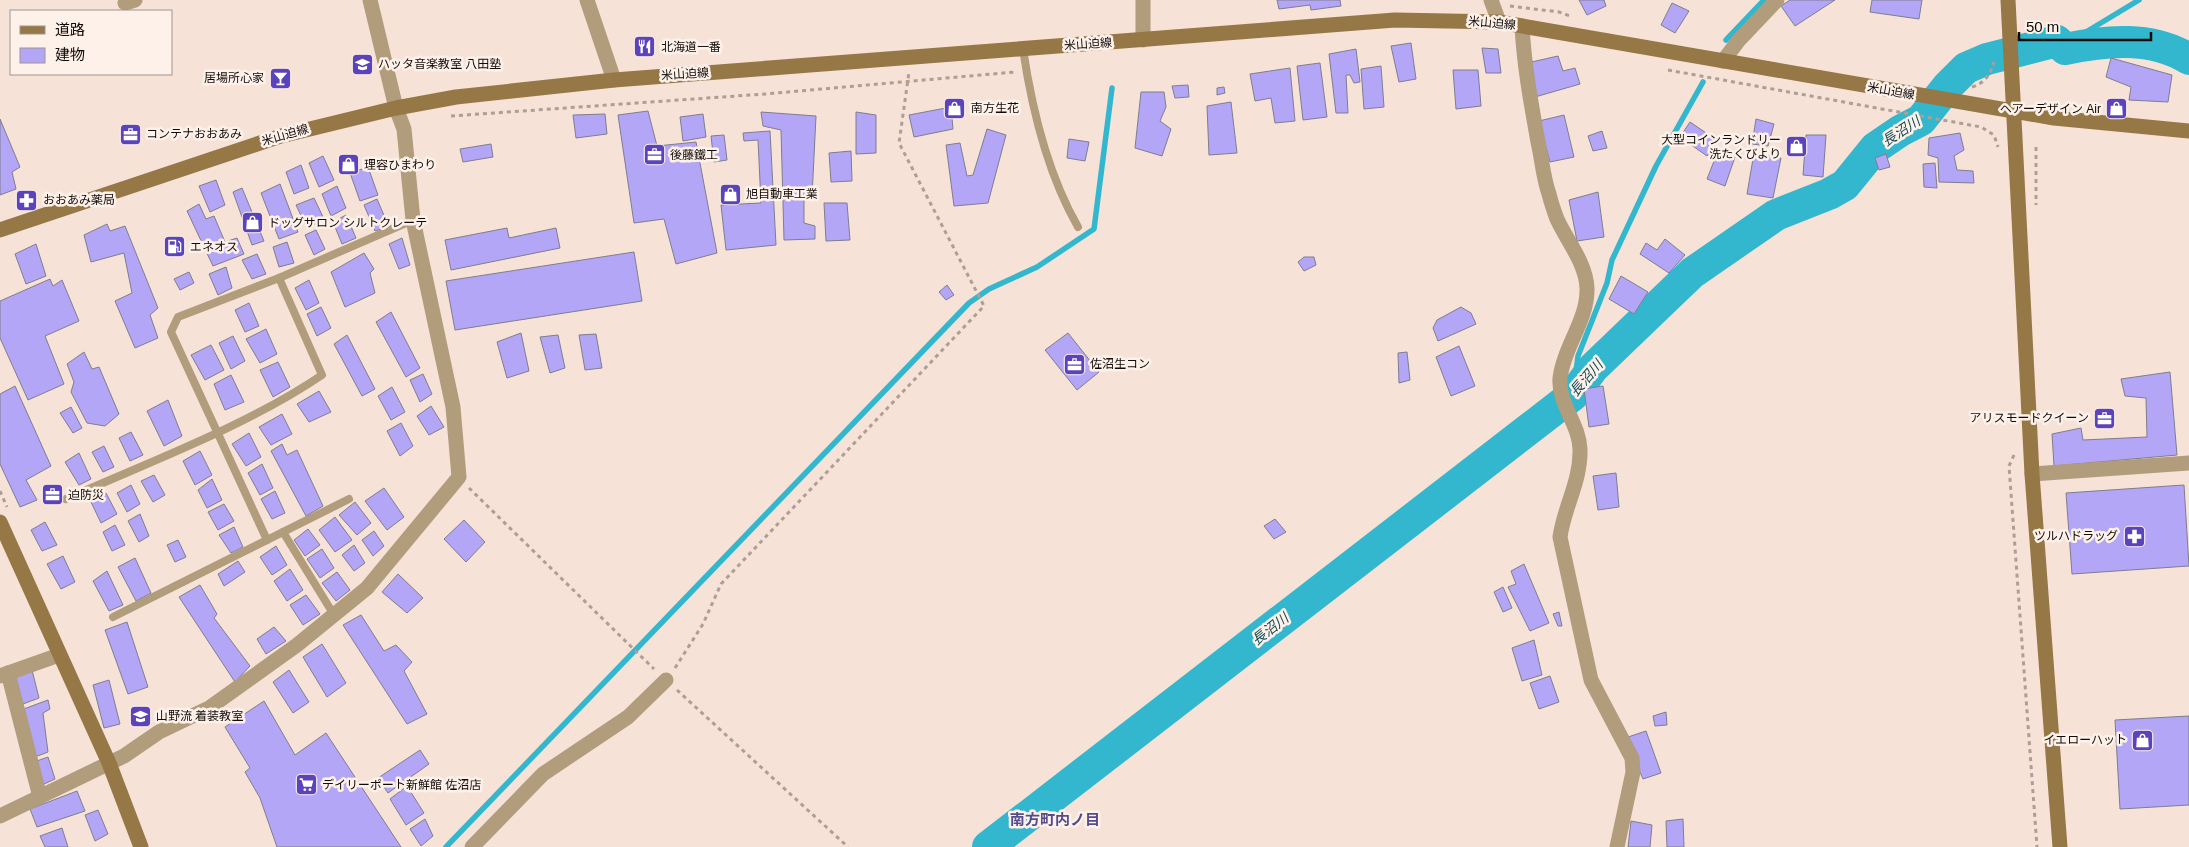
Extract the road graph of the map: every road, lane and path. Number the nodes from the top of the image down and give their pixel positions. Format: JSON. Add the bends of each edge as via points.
{"nodes":[{"id":1,"x":370,"y":0,"type":"edge"},
{"id":2,"x":587,"y":0,"type":"edge"},
{"id":3,"x":1143,"y":0,"type":"edge"},
{"id":4,"x":1490,"y":0,"type":"edge"},
{"id":5,"x":1777,"y":0,"type":"edge"},
{"id":6,"x":2008,"y":0,"type":"edge"},
{"id":7,"x":1499,"y":22,"type":"junction"},
{"id":8,"x":1522,"y":26,"type":"junction"},
{"id":9,"x":1137,"y":40,"type":"junction"},
{"id":10,"x":1022,"y":49,"type":"junction"},
{"id":11,"x":910,"y":56,"type":"junction"},
{"id":12,"x":1723,"y":61,"type":"junction"},
{"id":13,"x":1994,"y":64,"type":"dead end"},
{"id":14,"x":1013,"y":73,"type":"dead end"},
{"id":15,"x":614,"y":80,"type":"junction"},
{"id":16,"x":908,"y":82,"type":"junction"},
{"id":17,"x":1968,"y":88,"type":"dead end"},
{"id":18,"x":396,"y":108,"type":"junction"},
{"id":19,"x":2015,"y":111,"type":"junction"},
{"id":20,"x":1911,"y":114,"type":"dead end"},
{"id":21,"x":448,"y":116,"type":"dead end"},
{"id":22,"x":2189,"y":130,"type":"edge"},
{"id":23,"x":2036,"y":147,"type":"dead end"},
{"id":24,"x":2000,"y":152,"type":"dead end"},
{"id":25,"x":2036,"y":214,"type":"dead end"},
{"id":26,"x":413,"y":220,"type":"junction"},
{"id":27,"x":1078,"y":227,"type":"dead end"},
{"id":28,"x":0,"y":230,"type":"edge"},
{"id":29,"x":279,"y":278,"type":"junction"},
{"id":30,"x":216,"y":432,"type":"junction"},
{"id":31,"x":2014,"y":454,"type":"dead end"},
{"id":32,"x":2189,"y":463,"type":"edge"},
{"id":33,"x":2032,"y":474,"type":"junction"},
{"id":34,"x":459,"y":478,"type":"junction"},
{"id":35,"x":66,"y":499,"type":"dead end"},
{"id":36,"x":348,"y":500,"type":"dead end"},
{"id":37,"x":0,"y":522,"type":"edge"},
{"id":38,"x":283,"y":532,"type":"junction"},
{"id":39,"x":267,"y":540,"type":"junction"},
{"id":40,"x":334,"y":615,"type":"junction"},
{"id":41,"x":113,"y":617,"type":"dead end"},
{"id":42,"x":60,"y":655,"type":"junction"},
{"id":43,"x":4,"y":675,"type":"edge"},
{"id":44,"x":663,"y":677,"type":"junction"},
{"id":45,"x":109,"y":763,"type":"junction"},
{"id":46,"x":40,"y":796,"type":"junction"},
{"id":47,"x":0,"y":816,"type":"edge"},
{"id":48,"x":141,"y":847,"type":"edge"},
{"id":49,"x":472,"y":847,"type":"edge"},
{"id":50,"x":848,"y":847,"type":"edge"},
{"id":51,"x":1617,"y":847,"type":"edge"},
{"id":52,"x":2037,"y":847,"type":"edge"},
{"id":53,"x":2060,"y":847,"type":"edge"}],
"edges":[{"from":1,"to":18,"type":"street"},
{"from":2,"to":15,"type":"street"},
{"from":3,"to":9,"type":"street"},
{"from":4,"to":7,"type":"street"},
{"from":5,"to":12,"type":"street"},
{"from":6,"to":19,"type":"main road"},
{"from":7,"to":8,"type":"main road","name":"米山迫線"},
{"from":7,"to":9,"type":"main road","name":"米山迫線","via":[[1395,20]]},
{"from":8,"to":12,"type":"main road","name":"米山迫線"},
{"from":8,"to":51,"type":"street","via":[[1524,63],[1548,191],[1557,218],[1579,259],[1587,287],[1583,315],[1562,361],[1559,390],[1577,428],[1580,449],[1576,484],[1562,519],[1560,537],[1590,680],[1632,758],[1633,772]]},
{"from":9,"to":10,"type":"main road","name":"米山迫線"},
{"from":10,"to":11,"type":"main road","name":"米山迫線"},
{"from":10,"to":27,"type":"lane","via":[[1030,99],[1057,186]]},
{"from":11,"to":15,"type":"main road","name":"米山迫線"},
{"from":11,"to":16,"type":"path"},
{"from":12,"to":19,"type":"main road","name":"米山迫線"},
{"from":13,"to":17,"type":"path","via":[[1982,84]]},
{"from":14,"to":16,"type":"path"},
{"from":15,"to":18,"type":"main road","name":"米山迫線","via":[[456,97]]},
{"from":16,"to":21,"type":"path"},
{"from":16,"to":44,"type":"path","via":[[899,143],[984,306],[721,584],[685,656]]},
{"from":18,"to":26,"type":"street","via":[[404,129]]},
{"from":18,"to":28,"type":"main road","name":"米山迫線","via":[[238,149]]},
{"from":19,"to":22,"type":"main road","name":"米山迫線","via":[[2054,118]]},
{"from":19,"to":33,"type":"main road"},
{"from":20,"to":24,"type":"path","via":[[1981,127],[1994,135]]},
{"from":23,"to":25,"type":"path"},
{"from":26,"to":29,"type":"lane"},
{"from":26,"to":34,"type":"street","via":[[451,398]]},
{"from":29,"to":30,"type":"lane","via":[[322,375]]},
{"from":29,"to":30,"type":"lane","via":[[178,317],[171,332]]},
{"from":30,"to":35,"type":"lane"},
{"from":30,"to":39,"type":"lane"},
{"from":31,"to":52,"type":"path","via":[[2009,466]]},
{"from":32,"to":33,"type":"street"},
{"from":33,"to":53,"type":"main road"},
{"from":34,"to":40,"type":"street","via":[[368,588]]},
{"from":34,"to":44,"type":"path"},
{"from":36,"to":38,"type":"lane"},
{"from":37,"to":42,"type":"main road"},
{"from":38,"to":39,"type":"lane"},
{"from":38,"to":40,"type":"lane"},
{"from":39,"to":41,"type":"lane"},
{"from":40,"to":45,"type":"street","via":[[209,708],[159,732]]},
{"from":42,"to":43,"type":"street"},
{"from":42,"to":45,"type":"main road"},
{"from":43,"to":46,"type":"street"},
{"from":44,"to":49,"type":"street","via":[[628,717],[543,774]]},
{"from":44,"to":50,"type":"path"},
{"from":45,"to":46,"type":"street"},
{"from":45,"to":48,"type":"main road"},
{"from":46,"to":47,"type":"street"}]}
